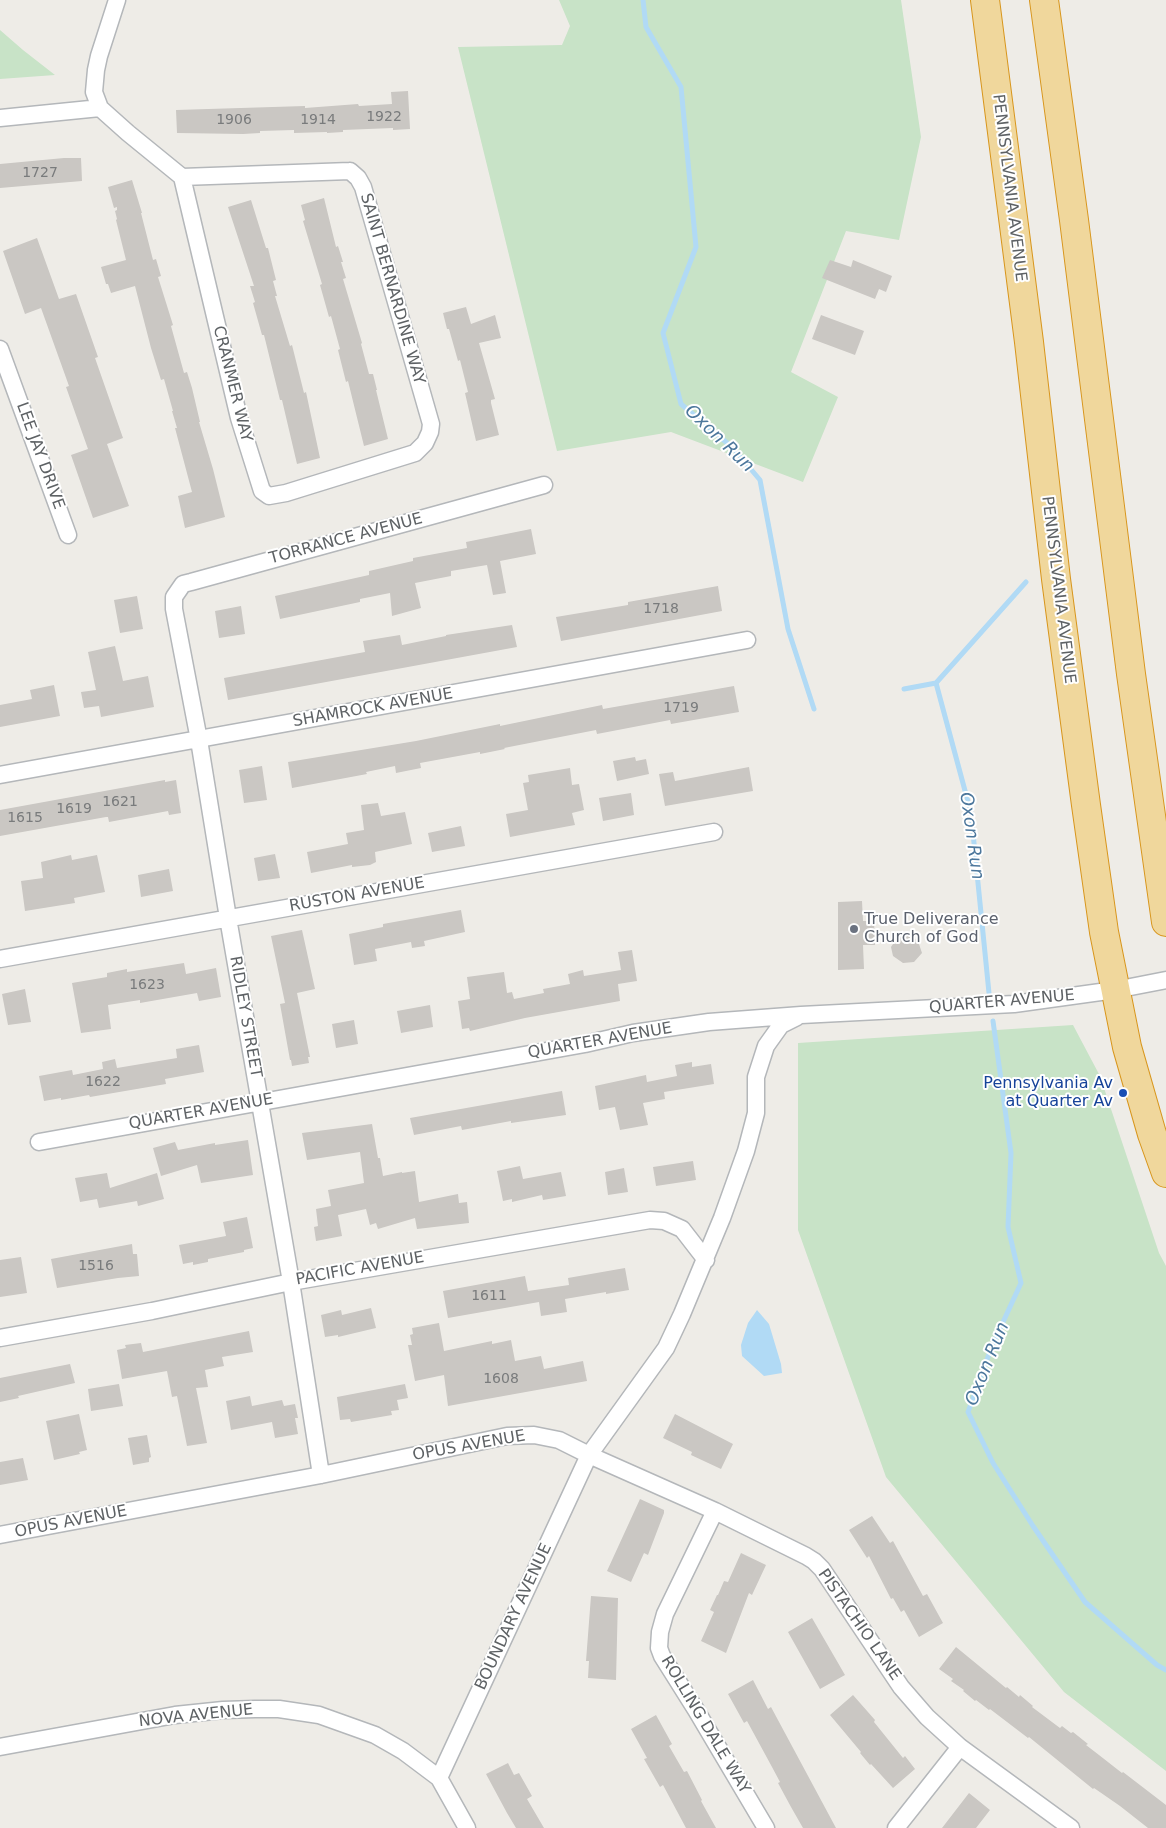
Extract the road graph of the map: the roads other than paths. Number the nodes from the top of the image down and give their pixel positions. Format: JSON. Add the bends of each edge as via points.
{"nodes":[{"id":1,"x":117,"y":0,"type":"edge"},
{"id":2,"x":985,"y":0,"type":"edge"},
{"id":3,"x":1044,"y":0,"type":"edge"},
{"id":4,"x":100,"y":108,"type":"junction"},
{"id":5,"x":0,"y":118,"type":"edge"},
{"id":6,"x":182,"y":178,"type":"junction"},
{"id":7,"x":0,"y":349,"type":"edge"},
{"id":8,"x":357,"y":470,"type":"joint"},
{"id":9,"x":544,"y":485,"type":"dead end"},
{"id":10,"x":68,"y":535,"type":"dead end"},
{"id":11,"x":176,"y":618,"type":"joint"},
{"id":12,"x":747,"y":640,"type":"dead end"},
{"id":13,"x":198,"y":740,"type":"junction"},
{"id":14,"x":0,"y":775,"type":"edge"},
{"id":15,"x":714,"y":832,"type":"dead end"},
{"id":16,"x":228,"y":918,"type":"junction"},
{"id":17,"x":1166,"y":922,"type":"edge"},
{"id":18,"x":0,"y":959,"type":"edge"},
{"id":19,"x":1166,"y":980,"type":"edge"},
{"id":20,"x":1116,"y":990,"type":"junction"},
{"id":21,"x":801,"y":1015,"type":"junction"},
{"id":22,"x":260,"y":1101,"type":"junction"},
{"id":23,"x":39,"y":1142,"type":"dead end"},
{"id":24,"x":1166,"y":1173,"type":"edge"},
{"id":25,"x":706,"y":1260,"type":"junction"},
{"id":26,"x":291,"y":1282,"type":"junction"},
{"id":27,"x":0,"y":1338,"type":"edge"},
{"id":28,"x":590,"y":1455,"type":"junction"},
{"id":29,"x":321,"y":1474,"type":"junction"},
{"id":30,"x":715,"y":1511,"type":"junction"},
{"id":31,"x":0,"y":1535,"type":"edge"},
{"id":32,"x":0,"y":1747,"type":"edge"},
{"id":33,"x":960,"y":1748,"type":"junction"},
{"id":34,"x":439,"y":1778,"type":"junction"},
{"id":35,"x":466,"y":1828,"type":"edge"},
{"id":36,"x":766,"y":1828,"type":"edge"},
{"id":37,"x":896,"y":1828,"type":"edge"},
{"id":38,"x":1071,"y":1828,"type":"edge"}],
"edges":[{"from":1,"to":4,"type":"street","via":[[98,56],[94,92]]},
{"from":2,"to":20,"type":"highway","name":"PENNSYLVANIA AVENUE","via":[[1086,805],[1104,932]]},
{"from":3,"to":17,"type":"highway"},
{"from":4,"to":5,"type":"street"},
{"from":4,"to":6,"type":"street"},
{"from":6,"to":8,"type":"street","name":"CRANMER WAY","via":[[238,418],[262,490],[272,497]]},
{"from":6,"to":8,"type":"street","name":"SAINT BERNARDINE WAY","via":[[350,171],[360,182],[431,428],[425,443],[415,453]]},
{"from":7,"to":10,"type":"street","name":"LEE JAY DRIVE"},
{"from":9,"to":11,"type":"street","name":"TORRANCE AVENUE","via":[[183,584],[173,601]]},
{"from":11,"to":13,"type":"street","name":"RIDLEY STREET"},
{"from":12,"to":13,"type":"street","name":"SHAMROCK AVENUE"},
{"from":13,"to":14,"type":"street","name":"SHAMROCK AVENUE"},
{"from":13,"to":16,"type":"street","name":"RIDLEY STREET"},
{"from":15,"to":16,"type":"street","name":"RUSTON AVENUE"},
{"from":16,"to":18,"type":"street","name":"RUSTON AVENUE"},
{"from":16,"to":22,"type":"street","name":"RIDLEY STREET"},
{"from":19,"to":20,"type":"street","name":"QUARTER AVENUE"},
{"from":20,"to":21,"type":"street","name":"QUARTER AVENUE","via":[[1014,1004]]},
{"from":20,"to":24,"type":"highway","name":"PENNSYLVANIA AVENUE","via":[[1126,1047]]},
{"from":21,"to":22,"type":"street","name":"QUARTER AVENUE","via":[[709,1022],[633,1033]]},
{"from":21,"to":25,"type":"street","via":[[781,1025],[766,1046],[756,1076],[756,1113],[746,1151]]},
{"from":22,"to":23,"type":"street","name":"QUARTER AVENUE"},
{"from":22,"to":26,"type":"street","name":"RIDLEY STREET"},
{"from":25,"to":26,"type":"street","name":"PACIFIC AVENUE","via":[[682,1229],[664,1221],[650,1220]]},
{"from":25,"to":28,"type":"street","via":[[666,1348]]},
{"from":26,"to":27,"type":"street","name":"PACIFIC AVENUE"},
{"from":26,"to":29,"type":"street","name":"RIDLEY STREET"},
{"from":28,"to":29,"type":"street","name":"OPUS AVENUE","via":[[559,1440],[522,1434]]},
{"from":28,"to":30,"type":"street","name":"PISTACHIO LANE"},
{"from":28,"to":34,"type":"street","name":"BOUNDARY AVENUE"},
{"from":29,"to":31,"type":"street","name":"OPUS AVENUE"},
{"from":30,"to":33,"type":"street","name":"PISTACHIO LANE","via":[[806,1556],[822,1569],[912,1700]]},
{"from":30,"to":36,"type":"street","name":"ROLLING DALE WAY","via":[[665,1614],[659,1648]]},
{"from":32,"to":34,"type":"street","name":"NOVA AVENUE","via":[[174,1715],[279,1709],[319,1715],[375,1735]]},
{"from":33,"to":37,"type":"street"},
{"from":33,"to":38,"type":"street","name":"PISTACHIO LANE"},
{"from":34,"to":35,"type":"street","name":"NOVA AVENUE"}]}
